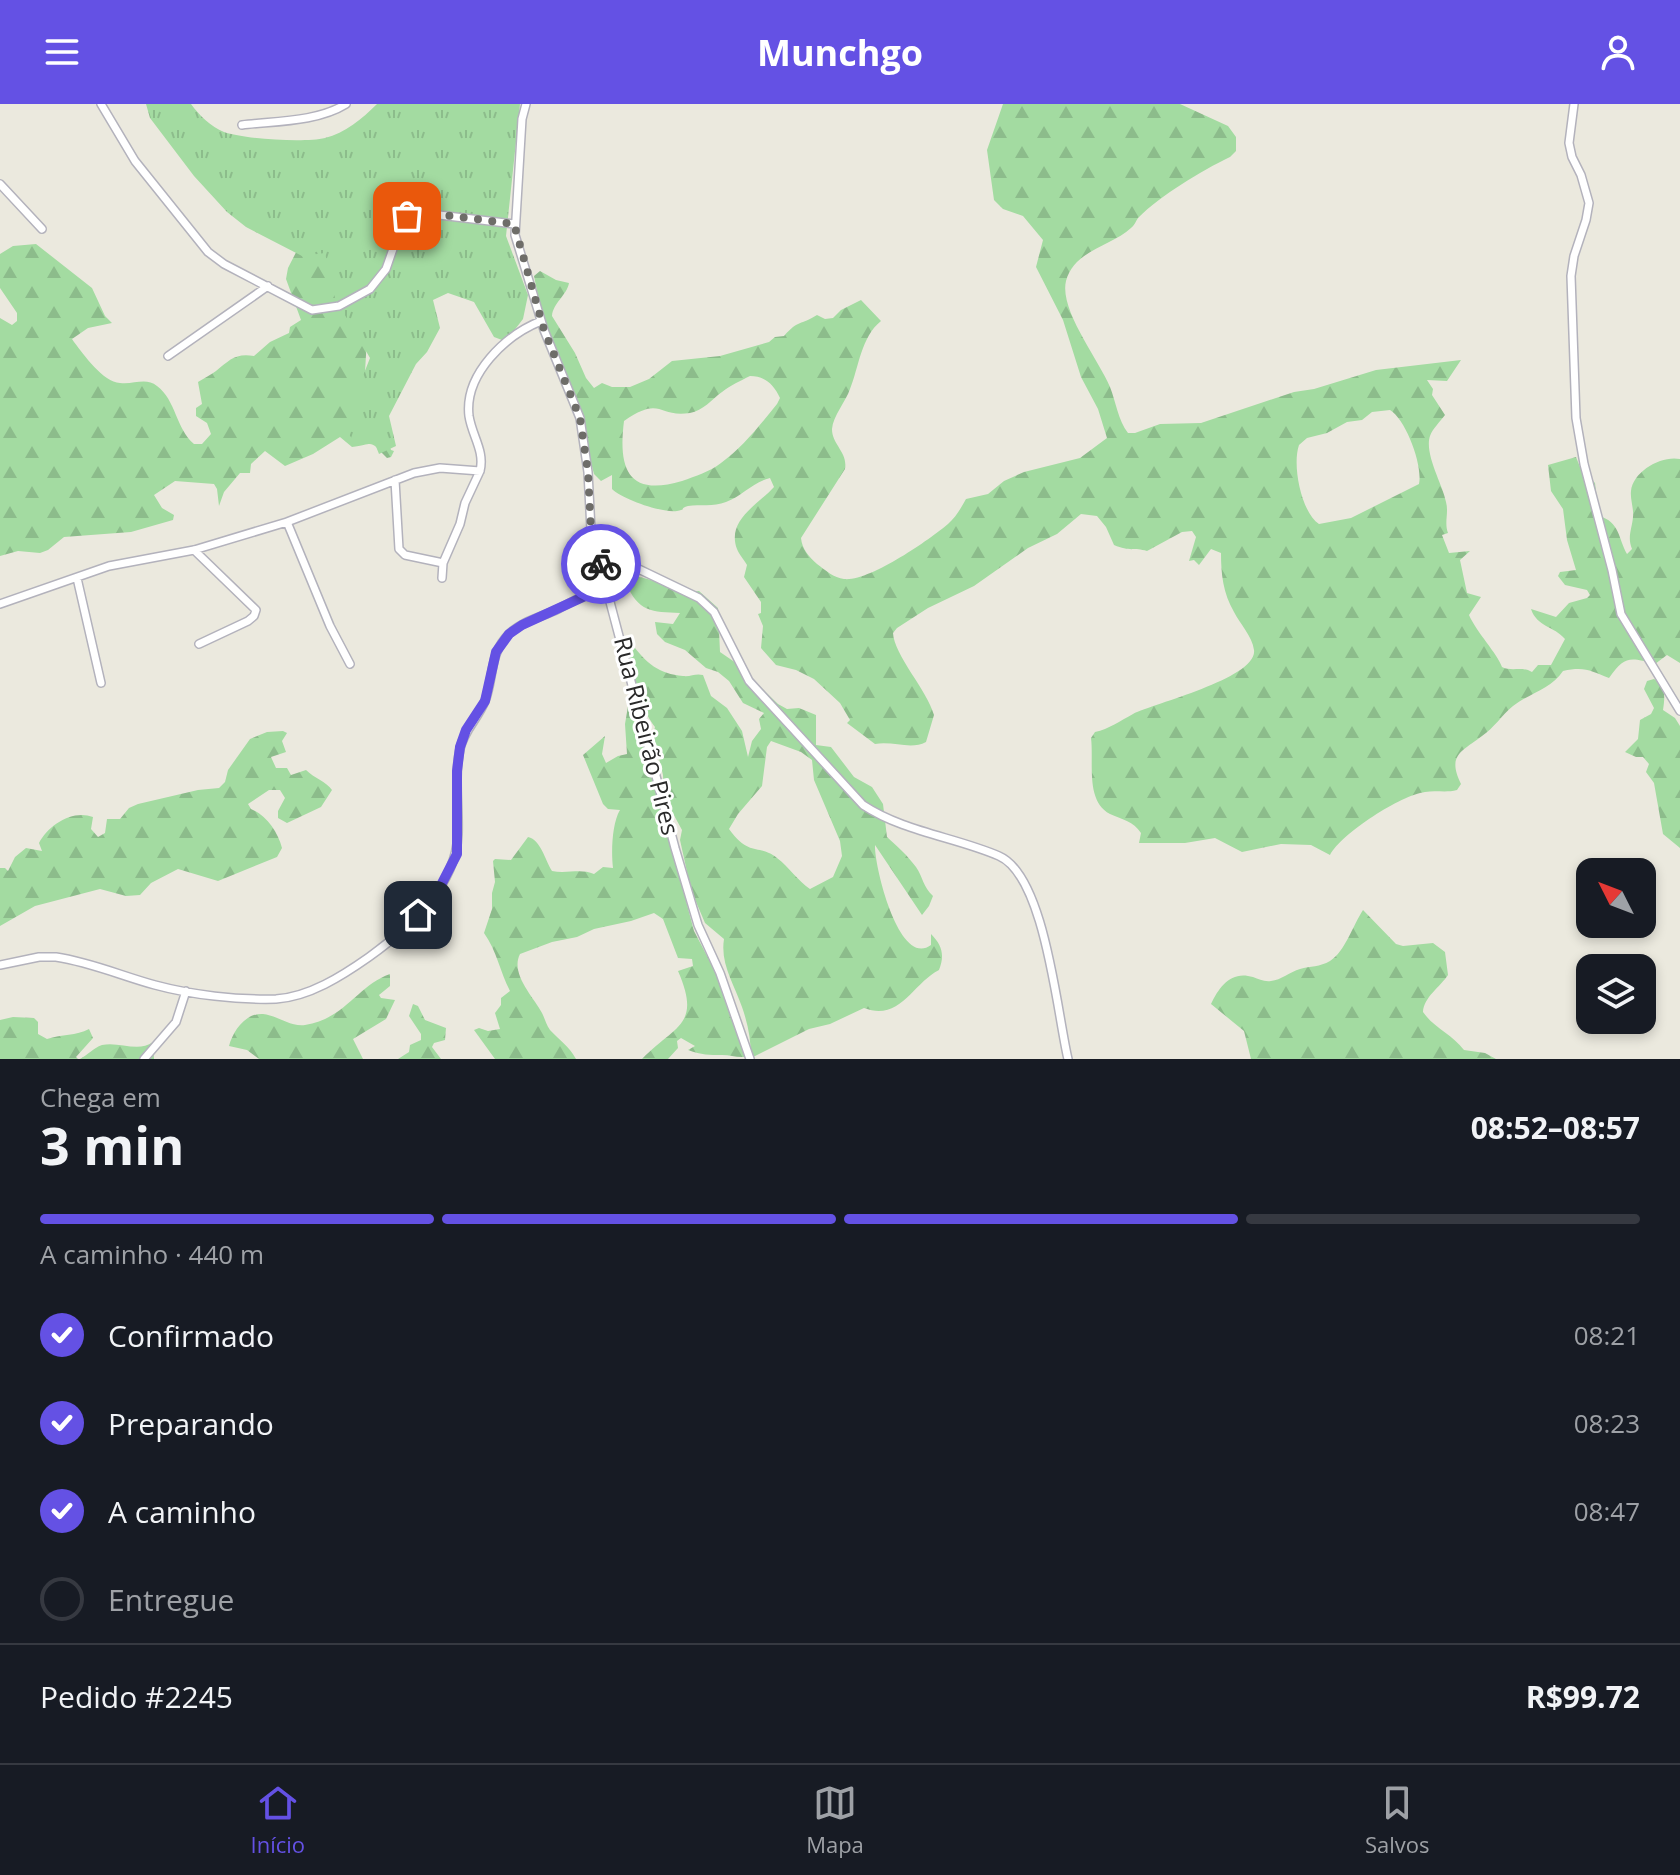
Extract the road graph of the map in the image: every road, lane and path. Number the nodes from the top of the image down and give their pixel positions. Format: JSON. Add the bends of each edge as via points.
{"nodes":[{"id":1,"x":101,"y":104,"type":"edge"},
{"id":2,"x":346,"y":104,"type":"edge"},
{"id":3,"x":526,"y":104,"type":"edge"},
{"id":4,"x":1574,"y":104,"type":"edge"},
{"id":5,"x":242,"y":125,"type":"dead end"},
{"id":6,"x":0,"y":184,"type":"edge"},
{"id":7,"x":514,"y":224,"type":"junction"},
{"id":8,"x":42,"y":229,"type":"dead end"},
{"id":9,"x":268,"y":286,"type":"junction"},
{"id":10,"x":541,"y":321,"type":"junction"},
{"id":11,"x":168,"y":356,"type":"dead end"},
{"id":12,"x":480,"y":471,"type":"junction"},
{"id":13,"x":395,"y":480,"type":"junction"},
{"id":14,"x":287,"y":522,"type":"junction"},
{"id":15,"x":597,"y":549,"type":"junction"},
{"id":16,"x":194,"y":550,"type":"junction"},
{"id":17,"x":443,"y":563,"type":"junction"},
{"id":18,"x":77,"y":578,"type":"junction"},
{"id":19,"x":442,"y":578,"type":"dead end"},
{"id":20,"x":607,"y":586,"type":"junction"},
{"id":21,"x":0,"y":604,"type":"edge"},
{"id":22,"x":199,"y":644,"type":"dead end"},
{"id":23,"x":350,"y":664,"type":"dead end"},
{"id":24,"x":101,"y":683,"type":"dead end"},
{"id":25,"x":1680,"y":711,"type":"edge"},
{"id":26,"x":0,"y":965,"type":"edge"},
{"id":27,"x":186,"y":991,"type":"junction"},
{"id":28,"x":144,"y":1059,"type":"edge"},
{"id":29,"x":750,"y":1059,"type":"edge"},
{"id":30,"x":1068,"y":1059,"type":"edge"}],
"edges":[{"from":1,"to":9,"type":"street","via":[[135,161],[195,239],[224,264]]},
{"from":2,"to":5,"type":"street","via":[[312,116]]},
{"from":3,"to":7,"type":"street"},
{"from":4,"to":25,"type":"street","via":[[1569,143],[1589,203],[1571,276],[1576,418],[1584,464],[1621,614]]},
{"from":6,"to":8,"type":"street"},
{"from":7,"to":9,"type":"street","via":[[414,212],[402,223],[386,269],[370,289],[323,311],[301,306]]},
{"from":7,"to":10,"type":"street","name":"Rua Ribeirão Pires"},
{"from":9,"to":11,"type":"street"},
{"from":10,"to":12,"type":"street","via":[[499,350],[473,386],[469,414],[483,458]]},
{"from":10,"to":15,"type":"street","name":"Rua Ribeirão Pires","via":[[580,418]]},
{"from":12,"to":13,"type":"street","via":[[428,469]]},
{"from":12,"to":17,"type":"street"},
{"from":13,"to":14,"type":"street"},
{"from":13,"to":17,"type":"street","via":[[399,549]]},
{"from":14,"to":16,"type":"street"},
{"from":14,"to":23,"type":"street"},
{"from":15,"to":20,"type":"street","name":"Rua Ribeirão Pires"},
{"from":15,"to":30,"type":"street","via":[[688,592],[714,612],[749,681],[863,805],[882,817],[1013,863],[1049,955]]},
{"from":16,"to":18,"type":"street","via":[[109,566]]},
{"from":16,"to":22,"type":"street","via":[[256,610],[248,621]]},
{"from":17,"to":19,"type":"street"},
{"from":18,"to":21,"type":"street"},
{"from":18,"to":24,"type":"street"},
{"from":20,"to":27,"type":"street","via":[[522,625],[496,652],[485,701],[460,747],[457,854],[418,915],[361,963],[305,992],[276,999]]},
{"from":20,"to":29,"type":"street","name":"Rua Ribeirão Pires","via":[[690,899]]},
{"from":26,"to":27,"type":"street","via":[[56,957]]},
{"from":27,"to":28,"type":"street","via":[[176,1022]]}]}
